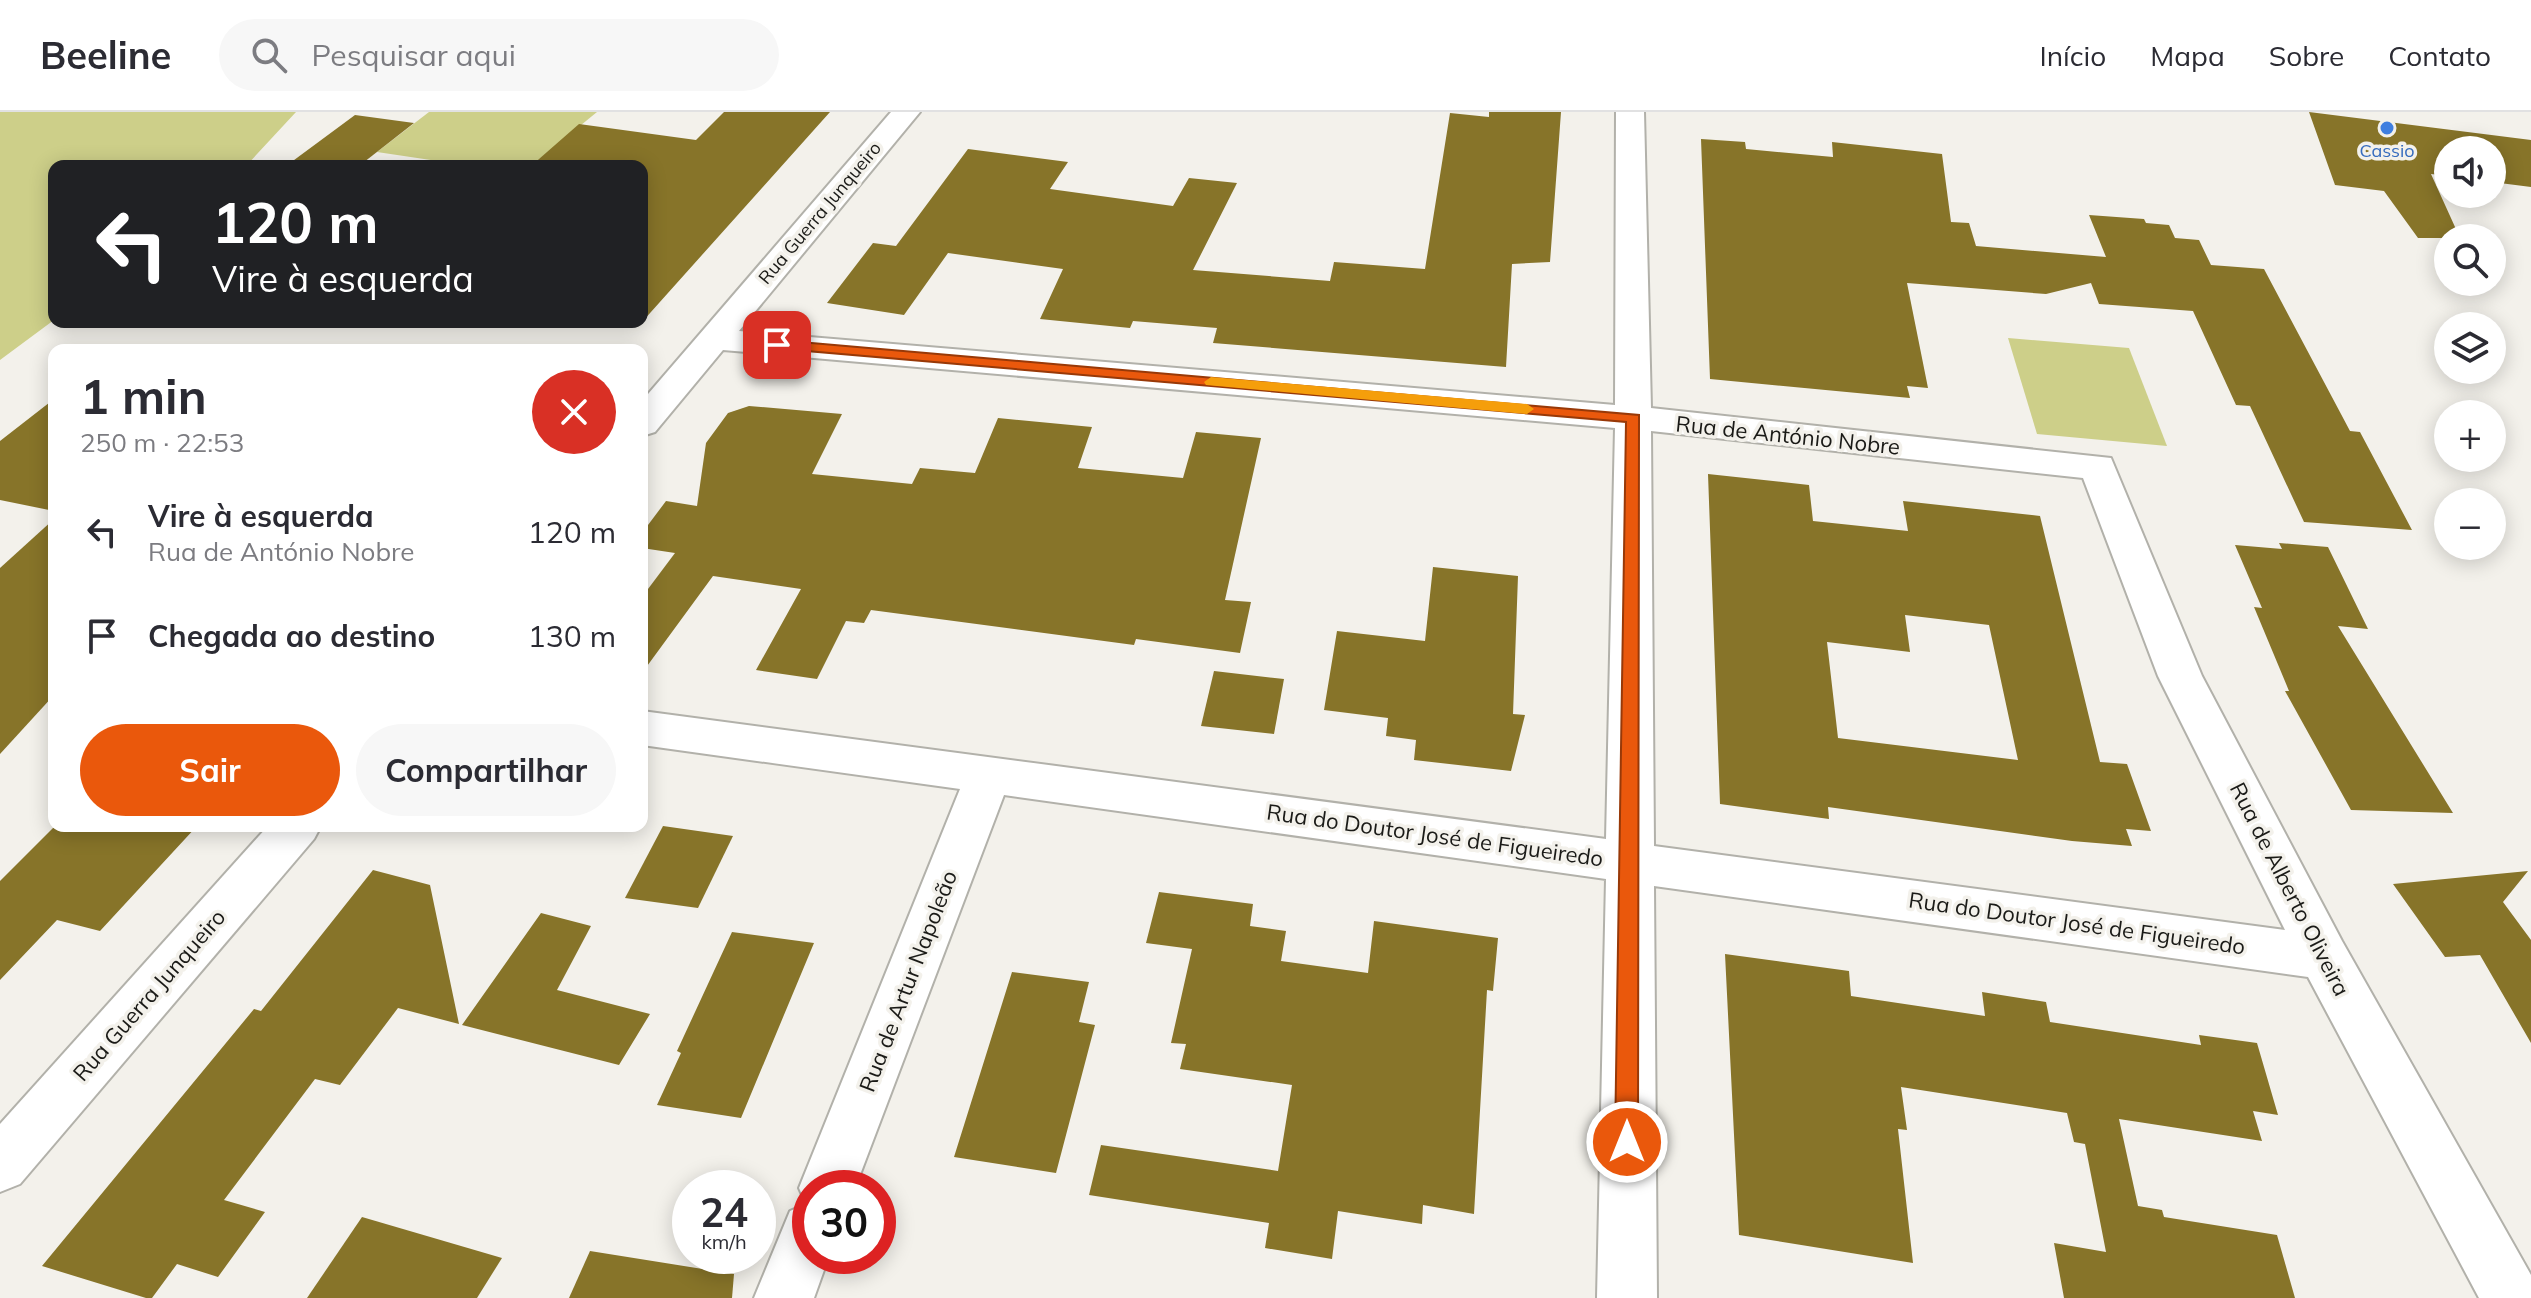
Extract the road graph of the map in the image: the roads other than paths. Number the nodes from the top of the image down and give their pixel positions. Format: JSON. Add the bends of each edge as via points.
{"nodes":[{"id":1,"x":906,"y":112,"type":"edge"},
{"id":2,"x":1630,"y":112,"type":"edge"},
{"id":3,"x":713,"y":339,"type":"junction"},
{"id":4,"x":648,"y":412,"type":"edge"},
{"id":5,"x":1633,"y":418,"type":"junction"},
{"id":6,"x":2098,"y":467,"type":"joint"},
{"id":7,"x":648,"y":729,"type":"edge"},
{"id":8,"x":989,"y":774,"type":"junction"},
{"id":9,"x":292,"y":832,"type":"edge"},
{"id":10,"x":1628,"y":861,"type":"junction"},
{"id":11,"x":2324,"y":957,"type":"junction"},
{"id":12,"x":0,"y":1165,"type":"edge"},
{"id":13,"x":834,"y":1170,"type":"edge"},
{"id":14,"x":793,"y":1274,"type":"edge"},
{"id":15,"x":784,"y":1298,"type":"edge"},
{"id":16,"x":1627,"y":1298,"type":"edge"},
{"id":17,"x":2511,"y":1298,"type":"edge"}],
"edges":[{"from":1,"to":3,"type":"street","name":"Rua Guerra Junqueiro"},
{"from":2,"to":5,"type":"street"},
{"from":3,"to":4,"type":"street","name":"Rua Guerra Junqueiro"},
{"from":3,"to":5,"type":"street","name":"Rua de António Nobre"},
{"from":5,"to":6,"type":"street","name":"Rua de António Nobre"},
{"from":5,"to":10,"type":"street"},
{"from":6,"to":11,"type":"street","name":"Rua de Alberto Oliveira","via":[[2180,676]]},
{"from":7,"to":8,"type":"street","name":"Rua do Doutor José de Figueiredo"},
{"from":8,"to":10,"type":"street","name":"Rua do Doutor José de Figueiredo"},
{"from":8,"to":13,"type":"street","name":"Rua de Artur Napoleão"},
{"from":9,"to":12,"type":"street","name":"Rua Guerra Junqueiro"},
{"from":10,"to":11,"type":"street","name":"Rua do Doutor José de Figueiredo"},
{"from":10,"to":16,"type":"street"},
{"from":11,"to":17,"type":"street","name":"Rua de Alberto Oliveira"},
{"from":14,"to":15,"type":"street"}]}
